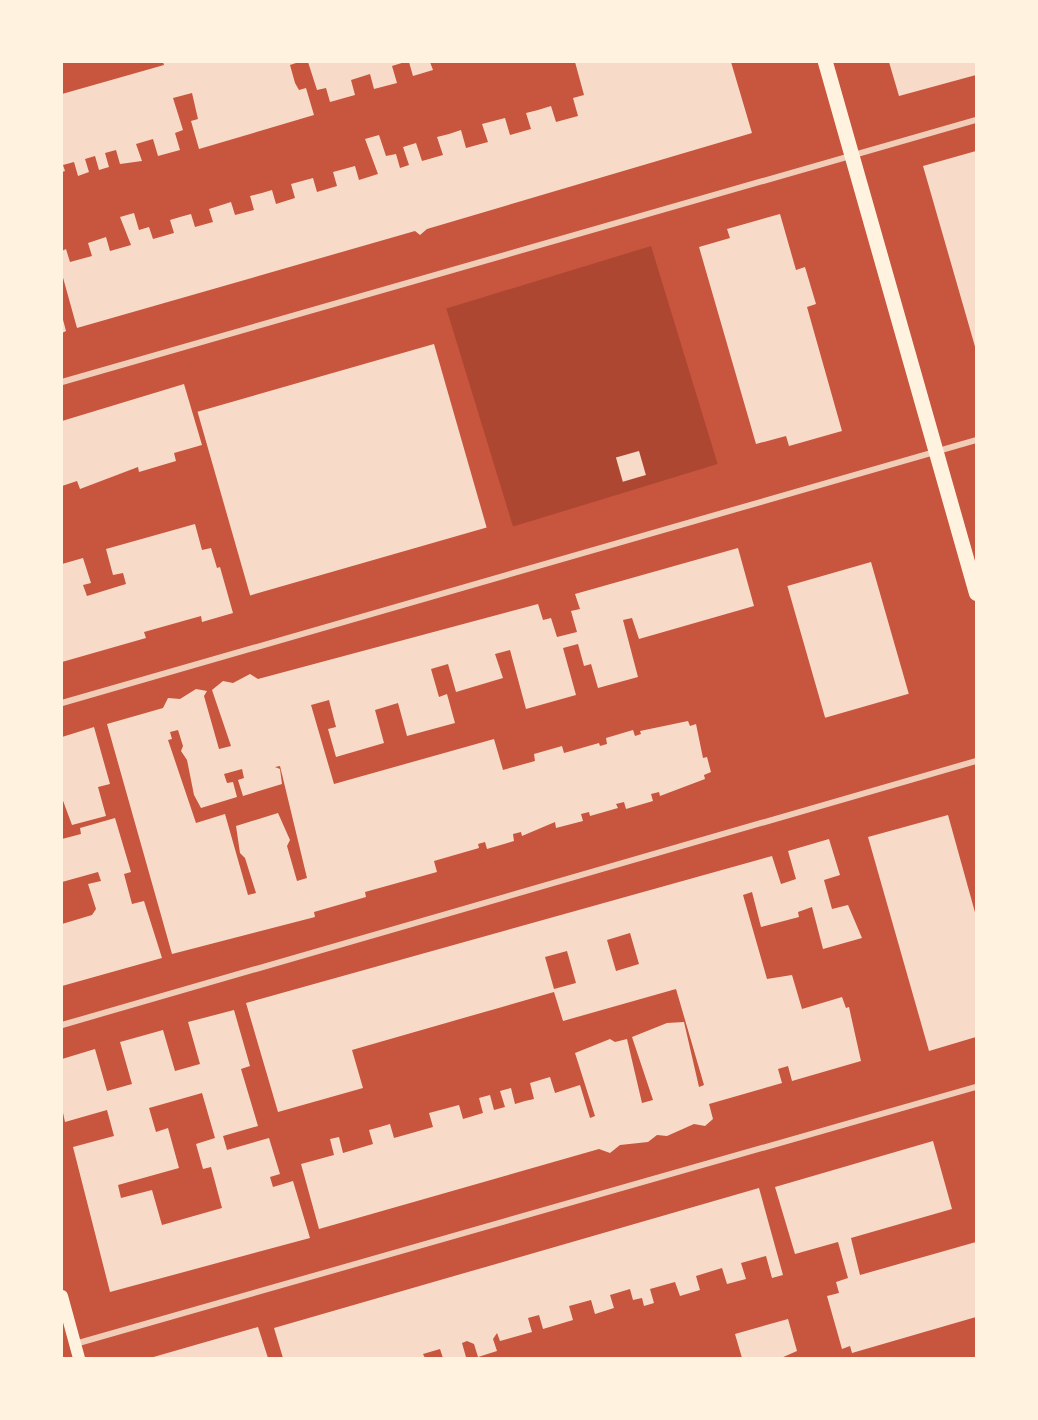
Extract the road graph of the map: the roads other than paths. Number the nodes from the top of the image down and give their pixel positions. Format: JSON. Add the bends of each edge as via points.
{"nodes":[{"id":1,"x":825,"y":62,"type":"edge"},
{"id":2,"x":976,"y":120,"type":"edge"},
{"id":3,"x":850,"y":156,"type":"junction"},
{"id":4,"x":62,"y":382,"type":"edge"},
{"id":5,"x":976,"y":440,"type":"edge"},
{"id":6,"x":935,"y":452,"type":"junction"},
{"id":7,"x":976,"y":593,"type":"edge"},
{"id":8,"x":62,"y":704,"type":"edge"},
{"id":9,"x":976,"y":760,"type":"edge"},
{"id":10,"x":62,"y":1025,"type":"edge"},
{"id":11,"x":976,"y":1087,"type":"edge"},
{"id":12,"x":62,"y":1296,"type":"edge"},
{"id":13,"x":75,"y":1344,"type":"junction"},
{"id":14,"x":79,"y":1359,"type":"edge"}],
"edges":[{"from":1,"to":3,"type":"main road"},
{"from":2,"to":3,"type":"street"},
{"from":3,"to":4,"type":"street"},
{"from":3,"to":6,"type":"main road"},
{"from":5,"to":6,"type":"street"},
{"from":6,"to":7,"type":"main road"},
{"from":6,"to":8,"type":"street"},
{"from":9,"to":10,"type":"street"},
{"from":11,"to":13,"type":"street"},
{"from":12,"to":13,"type":"main road"},
{"from":13,"to":14,"type":"main road"}]}
